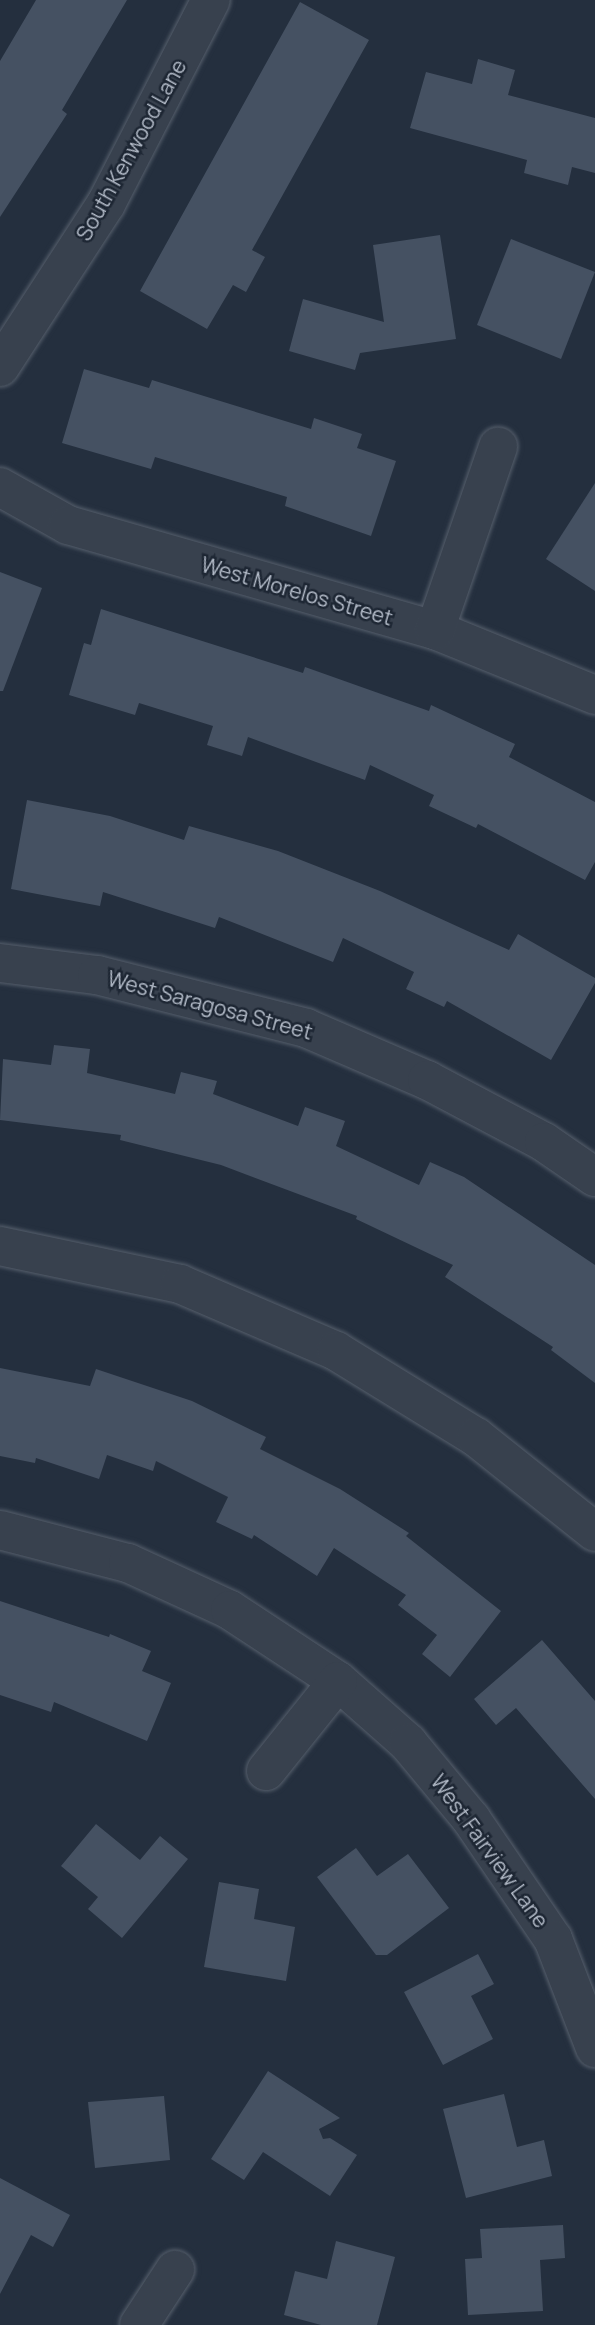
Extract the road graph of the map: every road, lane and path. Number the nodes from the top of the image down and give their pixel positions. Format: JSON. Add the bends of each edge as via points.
{"nodes":[{"id":1,"x":211,"y":0,"type":"edge"},
{"id":2,"x":0,"y":368,"type":"edge"},
{"id":3,"x":498,"y":447,"type":"dead end"},
{"id":4,"x":0,"y":487,"type":"edge"},
{"id":5,"x":435,"y":630,"type":"junction"},
{"id":6,"x":595,"y":695,"type":"edge"},
{"id":7,"x":0,"y":963,"type":"edge"},
{"id":8,"x":595,"y":1177,"type":"edge"},
{"id":9,"x":0,"y":1246,"type":"edge"},
{"id":10,"x":0,"y":1530,"type":"edge"},
{"id":11,"x":595,"y":1532,"type":"edge"},
{"id":12,"x":338,"y":1681,"type":"junction"},
{"id":13,"x":265,"y":1771,"type":"dead end"},
{"id":14,"x":595,"y":2048,"type":"edge"},
{"id":15,"x":175,"y":2270,"type":"dead end"},
{"id":16,"x":139,"y":2325,"type":"edge"}],
"edges":[{"from":1,"to":2,"type":"street","name":"South Kenwood Lane","via":[[106,204]]},
{"from":3,"to":5,"type":"street"},
{"from":4,"to":5,"type":"street","name":"West Morelos Street","via":[[68,525]]},
{"from":5,"to":6,"type":"street","name":"West Morelos Street"},
{"from":7,"to":8,"type":"street","name":"West Saragosa Street","via":[[97,975],[306,1028],[427,1080],[544,1142]]},
{"from":9,"to":11,"type":"street","via":[[180,1284],[336,1351],[477,1437]]},
{"from":10,"to":12,"type":"street","name":"West Fairview Lane","via":[[128,1563],[230,1610]]},
{"from":12,"to":13,"type":"street"},
{"from":12,"to":14,"type":"street","name":"West Fairview Lane","via":[[408,1743],[471,1819],[553,1938]]},
{"from":15,"to":16,"type":"street"}]}
